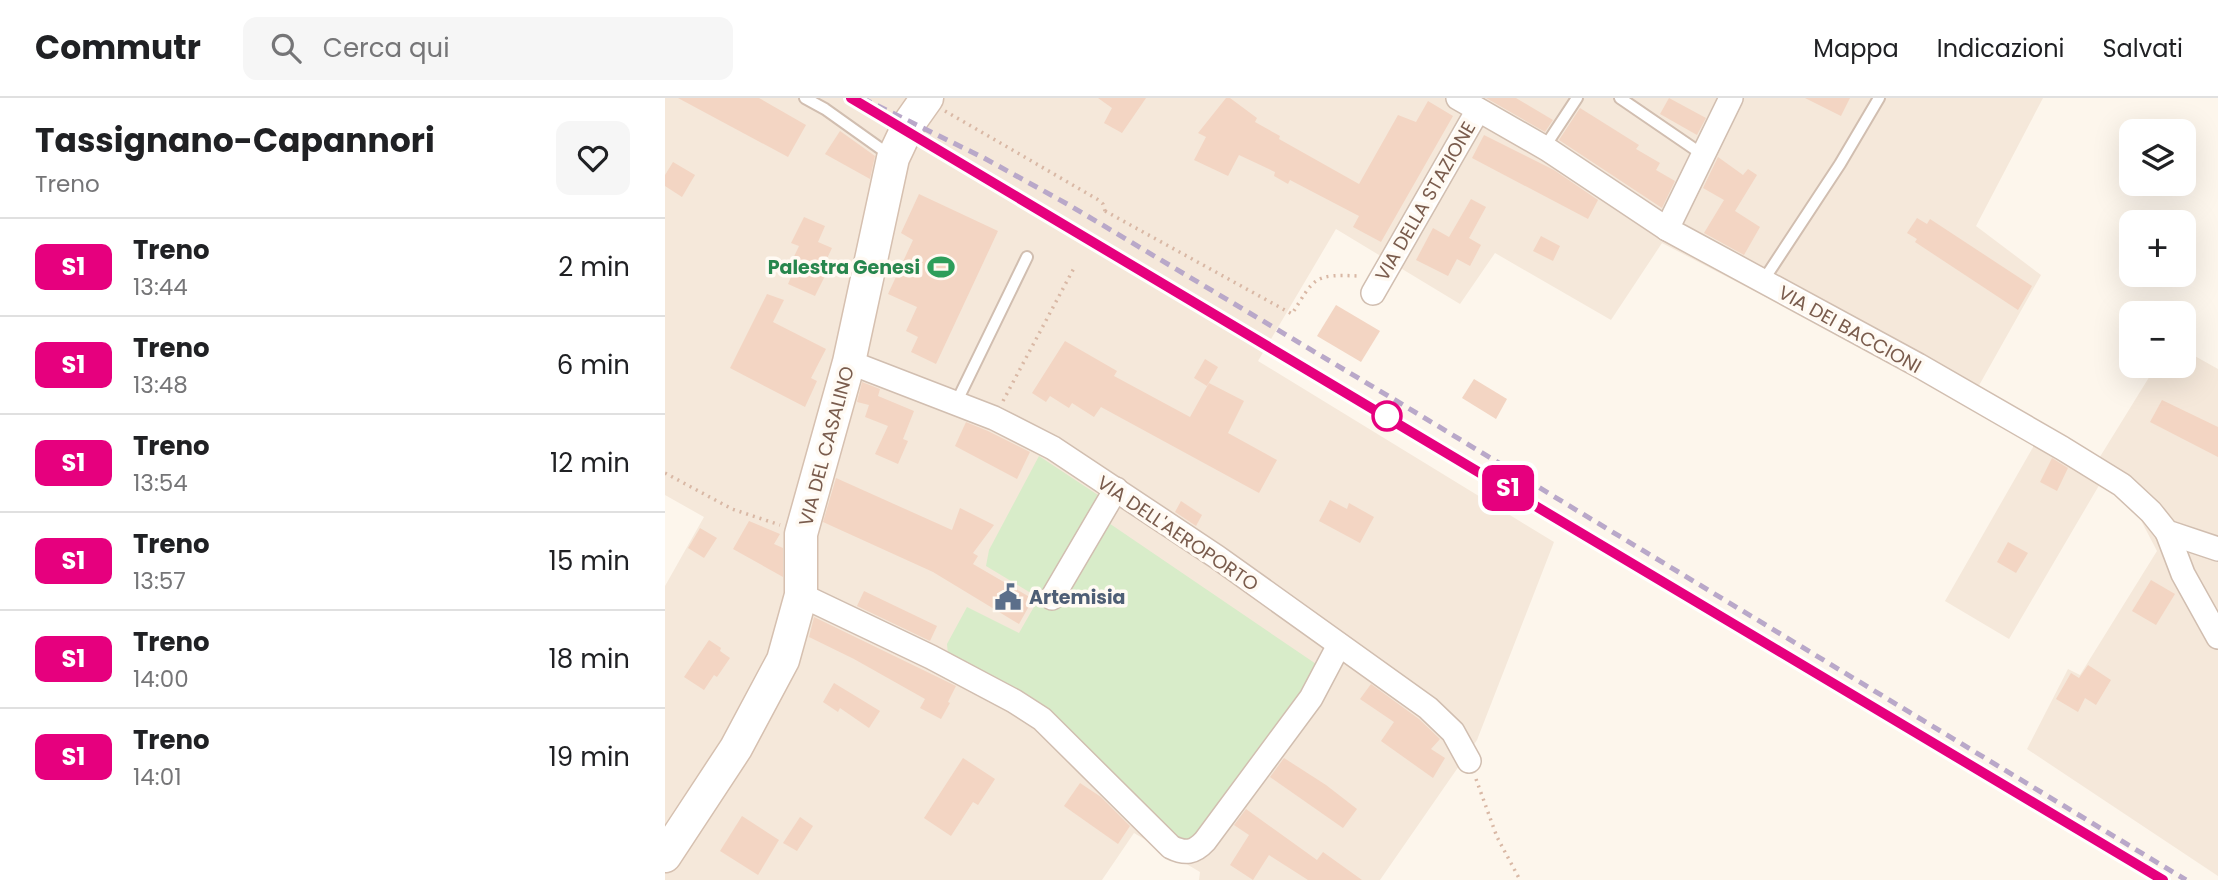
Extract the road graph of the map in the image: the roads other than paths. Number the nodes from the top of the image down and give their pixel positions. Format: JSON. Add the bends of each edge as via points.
{"nodes":[{"id":1,"x":805,"y":98,"type":"edge"},
{"id":2,"x":1458,"y":98,"type":"edge"},
{"id":3,"x":1577,"y":98,"type":"edge"},
{"id":4,"x":1620,"y":98,"type":"edge"},
{"id":5,"x":1731,"y":98,"type":"edge"},
{"id":6,"x":1879,"y":98,"type":"edge"},
{"id":7,"x":925,"y":99,"type":"edge"},
{"id":8,"x":1478,"y":110,"type":"junction"},
{"id":9,"x":1544,"y":148,"type":"junction"},
{"id":10,"x":1696,"y":150,"type":"dead end"},
{"id":11,"x":893,"y":158,"type":"junction"},
{"id":12,"x":1667,"y":229,"type":"junction"},
{"id":13,"x":1027,"y":257,"type":"dead end"},
{"id":14,"x":1763,"y":281,"type":"junction"},
{"id":15,"x":1378,"y":285,"type":"road end"},
{"id":16,"x":849,"y":362,"type":"junction"},
{"id":17,"x":956,"y":403,"type":"junction"},
{"id":18,"x":1116,"y":489,"type":"junction"},
{"id":19,"x":2167,"y":532,"type":"junction"},
{"id":20,"x":2218,"y":548,"type":"edge"},
{"id":21,"x":801,"y":595,"type":"junction"},
{"id":22,"x":1052,"y":598,"type":"dead end"},
{"id":23,"x":2218,"y":637,"type":"edge"},
{"id":24,"x":1339,"y":645,"type":"junction"},
{"id":25,"x":1469,"y":761,"type":"road end"},
{"id":26,"x":665,"y":856,"type":"edge"}],
"edges":[{"from":1,"to":11,"type":"lane"},
{"from":2,"to":8,"type":"street","name":"VIA DEI BACCIONI"},
{"from":3,"to":9,"type":"lane"},
{"from":4,"to":10,"type":"lane"},
{"from":5,"to":12,"type":"street"},
{"from":6,"to":14,"type":"lane"},
{"from":7,"to":11,"type":"street","name":"VIA DEL CASALINO"},
{"from":8,"to":9,"type":"street","name":"VIA DEI BACCIONI"},
{"from":8,"to":15,"type":"street","name":"VIA DELLA STAZIONE"},
{"from":9,"to":12,"type":"street","name":"VIA DEI BACCIONI"},
{"from":11,"to":16,"type":"street","name":"VIA DEL CASALINO"},
{"from":12,"to":14,"type":"street","name":"VIA DEI BACCIONI"},
{"from":13,"to":17,"type":"lane"},
{"from":14,"to":19,"type":"street","name":"VIA DEI BACCIONI","via":[[1918,365],[2122,485]]},
{"from":16,"to":17,"type":"street","name":"VIA DELL'AEROPORTO"},
{"from":16,"to":21,"type":"street","name":"VIA DEL CASALINO","via":[[801,534]]},
{"from":17,"to":18,"type":"street","name":"VIA DELL'AEROPORTO","via":[[1053,448]]},
{"from":18,"to":22,"type":"street"},
{"from":18,"to":24,"type":"street","name":"VIA DELL'AEROPORTO"},
{"from":19,"to":20,"type":"street"},
{"from":19,"to":23,"type":"street","via":[[2183,574]]},
{"from":21,"to":24,"type":"street","via":[[931,657],[1042,719],[1181,852],[1196,850],[1205,841],[1311,698]]},
{"from":21,"to":26,"type":"street","name":"VIA DEL CASALINO","via":[[783,660],[736,748]]},
{"from":24,"to":25,"type":"street","name":"VIA DELL'AEROPORTO","via":[[1428,708],[1453,732]]}]}
